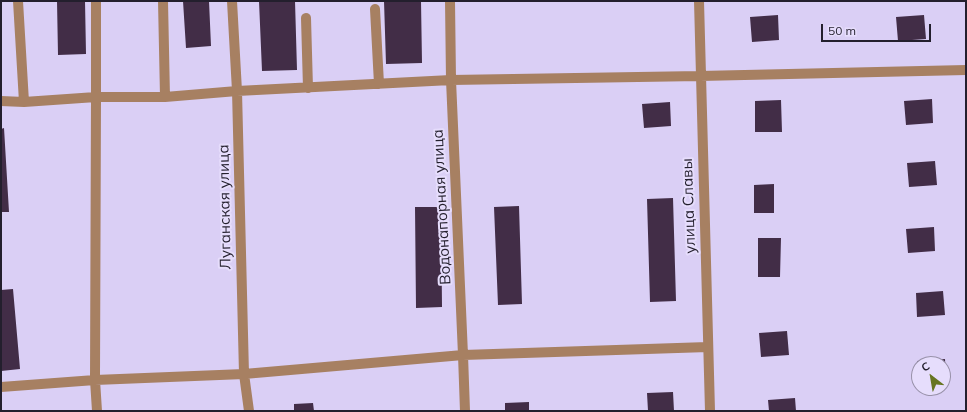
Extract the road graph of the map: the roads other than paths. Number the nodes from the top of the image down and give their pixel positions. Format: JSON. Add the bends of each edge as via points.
{"nodes":[{"id":1,"x":18,"y":1,"type":"edge"},
{"id":2,"x":96,"y":1,"type":"edge"},
{"id":3,"x":163,"y":1,"type":"edge"},
{"id":4,"x":232,"y":1,"type":"edge"},
{"id":5,"x":450,"y":1,"type":"edge"},
{"id":6,"x":699,"y":1,"type":"edge"},
{"id":7,"x":375,"y":9,"type":"dead end"},
{"id":8,"x":306,"y":18,"type":"dead end"},
{"id":9,"x":966,"y":70,"type":"edge"},
{"id":10,"x":700,"y":76,"type":"junction"},
{"id":11,"x":451,"y":80,"type":"junction"},
{"id":12,"x":379,"y":84,"type":"junction"},
{"id":13,"x":308,"y":88,"type":"junction"},
{"id":14,"x":237,"y":92,"type":"junction"},
{"id":15,"x":96,"y":97,"type":"junction"},
{"id":16,"x":166,"y":97,"type":"junction"},
{"id":17,"x":1,"y":101,"type":"edge"},
{"id":18,"x":24,"y":102,"type":"junction"},
{"id":19,"x":708,"y":347,"type":"junction"},
{"id":20,"x":463,"y":355,"type":"junction"},
{"id":21,"x":244,"y":374,"type":"junction"},
{"id":22,"x":95,"y":380,"type":"junction"},
{"id":23,"x":1,"y":387,"type":"edge"},
{"id":24,"x":97,"y":411,"type":"edge"},
{"id":25,"x":249,"y":411,"type":"edge"},
{"id":26,"x":465,"y":411,"type":"edge"},
{"id":27,"x":710,"y":411,"type":"edge"}],
"edges":[{"from":1,"to":18,"type":"street"},
{"from":2,"to":15,"type":"street"},
{"from":3,"to":16,"type":"street"},
{"from":4,"to":14,"type":"street","name":"Луганская улица"},
{"from":5,"to":11,"type":"street","name":"Водонапорная улица"},
{"from":6,"to":10,"type":"street","name":"улица Славы"},
{"from":7,"to":12,"type":"street"},
{"from":8,"to":13,"type":"street"},
{"from":9,"to":10,"type":"street"},
{"from":10,"to":11,"type":"street"},
{"from":10,"to":19,"type":"street","name":"улица Славы"},
{"from":11,"to":12,"type":"street"},
{"from":11,"to":20,"type":"street","name":"Водонапорная улица"},
{"from":12,"to":13,"type":"street"},
{"from":13,"to":14,"type":"street"},
{"from":14,"to":16,"type":"street"},
{"from":14,"to":21,"type":"street","name":"Луганская улица"},
{"from":15,"to":16,"type":"street"},
{"from":15,"to":18,"type":"street"},
{"from":15,"to":22,"type":"street"},
{"from":17,"to":18,"type":"street"},
{"from":19,"to":20,"type":"street"},
{"from":19,"to":27,"type":"street","name":"улица Славы"},
{"from":20,"to":21,"type":"street"},
{"from":20,"to":26,"type":"street","name":"Водонапорная улица"},
{"from":21,"to":22,"type":"street"},
{"from":21,"to":25,"type":"street","name":"Луганская улица"},
{"from":22,"to":23,"type":"street"},
{"from":22,"to":24,"type":"street"}]}
